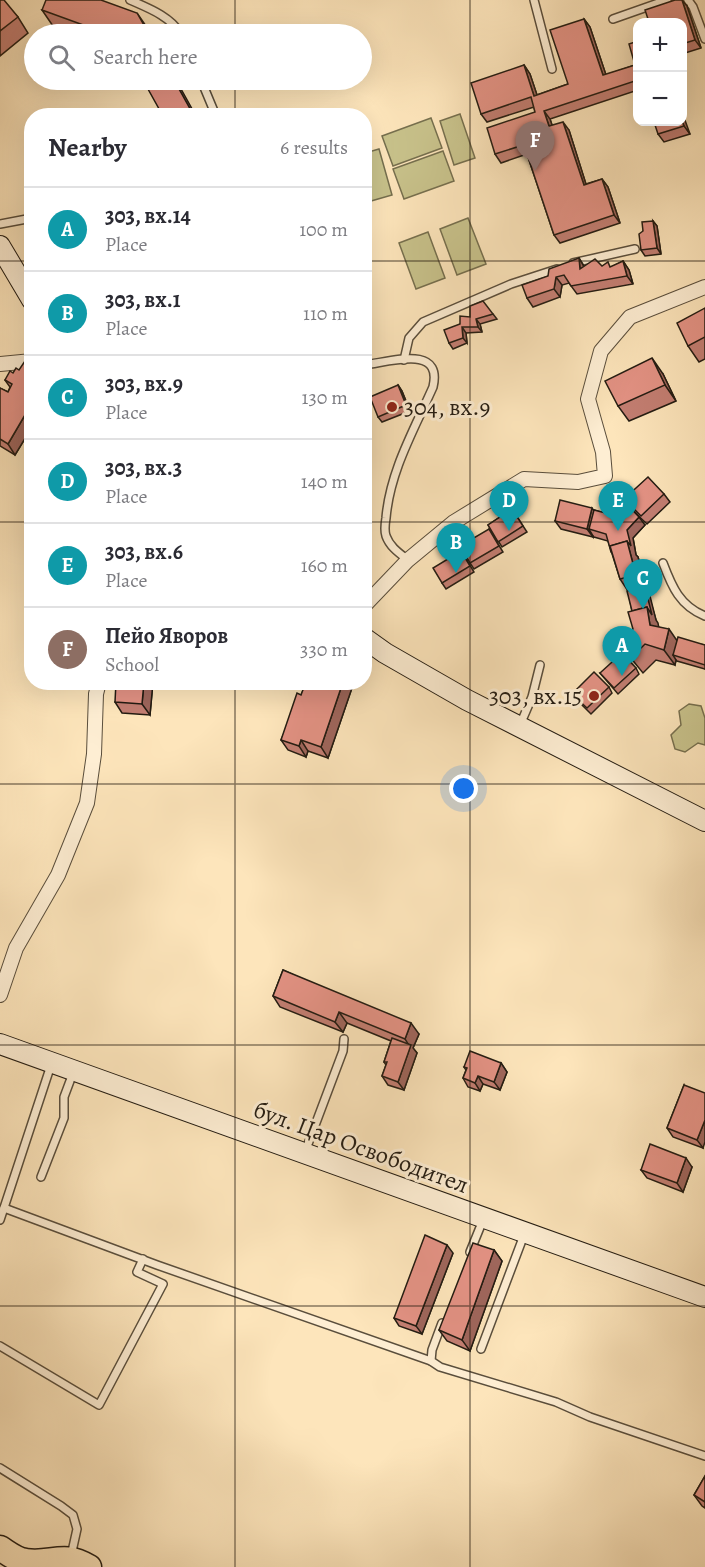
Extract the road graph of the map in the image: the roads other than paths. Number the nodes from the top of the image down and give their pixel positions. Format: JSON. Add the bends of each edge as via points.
{"nodes":[{"id":1,"x":130,"y":0,"type":"edge"},
{"id":2,"x":534,"y":0,"type":"edge"},
{"id":3,"x":667,"y":0,"type":"edge"},
{"id":4,"x":688,"y":0,"type":"edge"},
{"id":5,"x":613,"y":19,"type":"dead end"},
{"id":6,"x":173,"y":24,"type":"edge"},
{"id":7,"x":705,"y":39,"type":"edge"},
{"id":8,"x":552,"y":69,"type":"dead end"},
{"id":9,"x":205,"y":90,"type":"edge"},
{"id":10,"x":213,"y":108,"type":"edge"},
{"id":11,"x":24,"y":220,"type":"edge"},
{"id":12,"x":0,"y":224,"type":"edge"},
{"id":13,"x":0,"y":246,"type":"edge"},
{"id":14,"x":635,"y":249,"type":"dead end"},
{"id":15,"x":24,"y":286,"type":"edge"},
{"id":16,"x":705,"y":287,"type":"edge"},
{"id":17,"x":404,"y":360,"type":"junction"},
{"id":18,"x":24,"y":362,"type":"edge"},
{"id":19,"x":372,"y":363,"type":"edge"},
{"id":20,"x":0,"y":364,"type":"edge"},
{"id":21,"x":408,"y":560,"type":"junction"},
{"id":22,"x":663,"y":563,"type":"dead end"},
{"id":23,"x":372,"y":598,"type":"edge"},
{"id":24,"x":705,"y":616,"type":"edge"},
{"id":25,"x":372,"y":643,"type":"edge"},
{"id":26,"x":540,"y":665,"type":"dead end"},
{"id":27,"x":97,"y":690,"type":"edge"},
{"id":28,"x":519,"y":728,"type":"junction"},
{"id":29,"x":705,"y":820,"type":"edge"},
{"id":30,"x":0,"y":995,"type":"edge"},
{"id":31,"x":344,"y":1039,"type":"dead end"},
{"id":32,"x":0,"y":1044,"type":"edge"},
{"id":33,"x":52,"y":1063,"type":"junction"},
{"id":34,"x":74,"y":1071,"type":"junction"},
{"id":35,"x":304,"y":1154,"type":"junction"},
{"id":36,"x":41,"y":1177,"type":"dead end"},
{"id":37,"x":4,"y":1208,"type":"junction"},
{"id":38,"x":484,"y":1218,"type":"junction"},
{"id":39,"x":0,"y":1220,"type":"edge"},
{"id":40,"x":525,"y":1233,"type":"junction"},
{"id":41,"x":143,"y":1259,"type":"junction"},
{"id":42,"x":466,"y":1262,"type":"edge"},
{"id":43,"x":705,"y":1297,"type":"edge"},
{"id":44,"x":445,"y":1317,"type":"edge"},
{"id":45,"x":0,"y":1346,"type":"edge"},
{"id":46,"x":481,"y":1349,"type":"dead end"},
{"id":47,"x":431,"y":1361,"type":"junction"},
{"id":48,"x":705,"y":1456,"type":"edge"},
{"id":49,"x":0,"y":1468,"type":"edge"},
{"id":50,"x":0,"y":1548,"type":"edge"},
{"id":51,"x":0,"y":1559,"type":"edge"},
{"id":52,"x":80,"y":1563,"type":"edge"},
{"id":53,"x":12,"y":1567,"type":"edge"}],
"edges":[{"from":1,"to":6,"type":"lane"},
{"from":2,"to":8,"type":"lane"},
{"from":3,"to":5,"type":"lane"},
{"from":4,"to":7,"type":"lane"},
{"from":9,"to":10,"type":"lane"},
{"from":11,"to":12,"type":"lane"},
{"from":13,"to":15,"type":"main road"},
{"from":14,"to":17,"type":"lane","via":[[577,262],[511,284],[423,322],[409,338]]},
{"from":16,"to":21,"type":"street","via":[[630,317],[601,351],[588,399],[603,452],[605,476],[578,482],[524,479],[454,522]]},
{"from":17,"to":19,"type":"lane"},
{"from":17,"to":21,"type":"lane","via":[[427,361],[435,378],[388,498],[387,537]]},
{"from":18,"to":20,"type":"street"},
{"from":21,"to":23,"type":"street"},
{"from":22,"to":24,"type":"lane","via":[[680,599]]},
{"from":25,"to":28,"type":"main road"},
{"from":26,"to":28,"type":"lane"},
{"from":27,"to":30,"type":"street","via":[[87,803],[58,875],[16,948]]},
{"from":28,"to":29,"type":"main road"},
{"from":31,"to":35,"type":"lane"},
{"from":32,"to":33,"type":"main road","name":"бул. Цар Освободител"},
{"from":33,"to":34,"type":"main road","name":"бул. Цар Освободител"},
{"from":33,"to":37,"type":"lane"},
{"from":34,"to":35,"type":"main road","name":"бул. Цар Освободител"},
{"from":34,"to":36,"type":"lane","via":[[64,1097],[64,1118]]},
{"from":35,"to":38,"type":"main road","name":"бул. Цар Освободител"},
{"from":37,"to":39,"type":"lane"},
{"from":37,"to":41,"type":"lane"},
{"from":38,"to":40,"type":"main road","name":"бул. Цар Освободител"},
{"from":38,"to":42,"type":"lane"},
{"from":40,"to":43,"type":"main road","name":"бул. Цар Освободител"},
{"from":40,"to":46,"type":"lane"},
{"from":41,"to":45,"type":"lane","via":[[137,1272],[163,1284],[99,1405]]},
{"from":41,"to":47,"type":"lane"},
{"from":44,"to":47,"type":"lane"},
{"from":47,"to":48,"type":"lane"},
{"from":49,"to":52,"type":"lane","via":[[73,1515]]},
{"from":50,"to":52,"type":"highway","via":[[26,1561]]},
{"from":51,"to":53,"type":"highway"}]}
